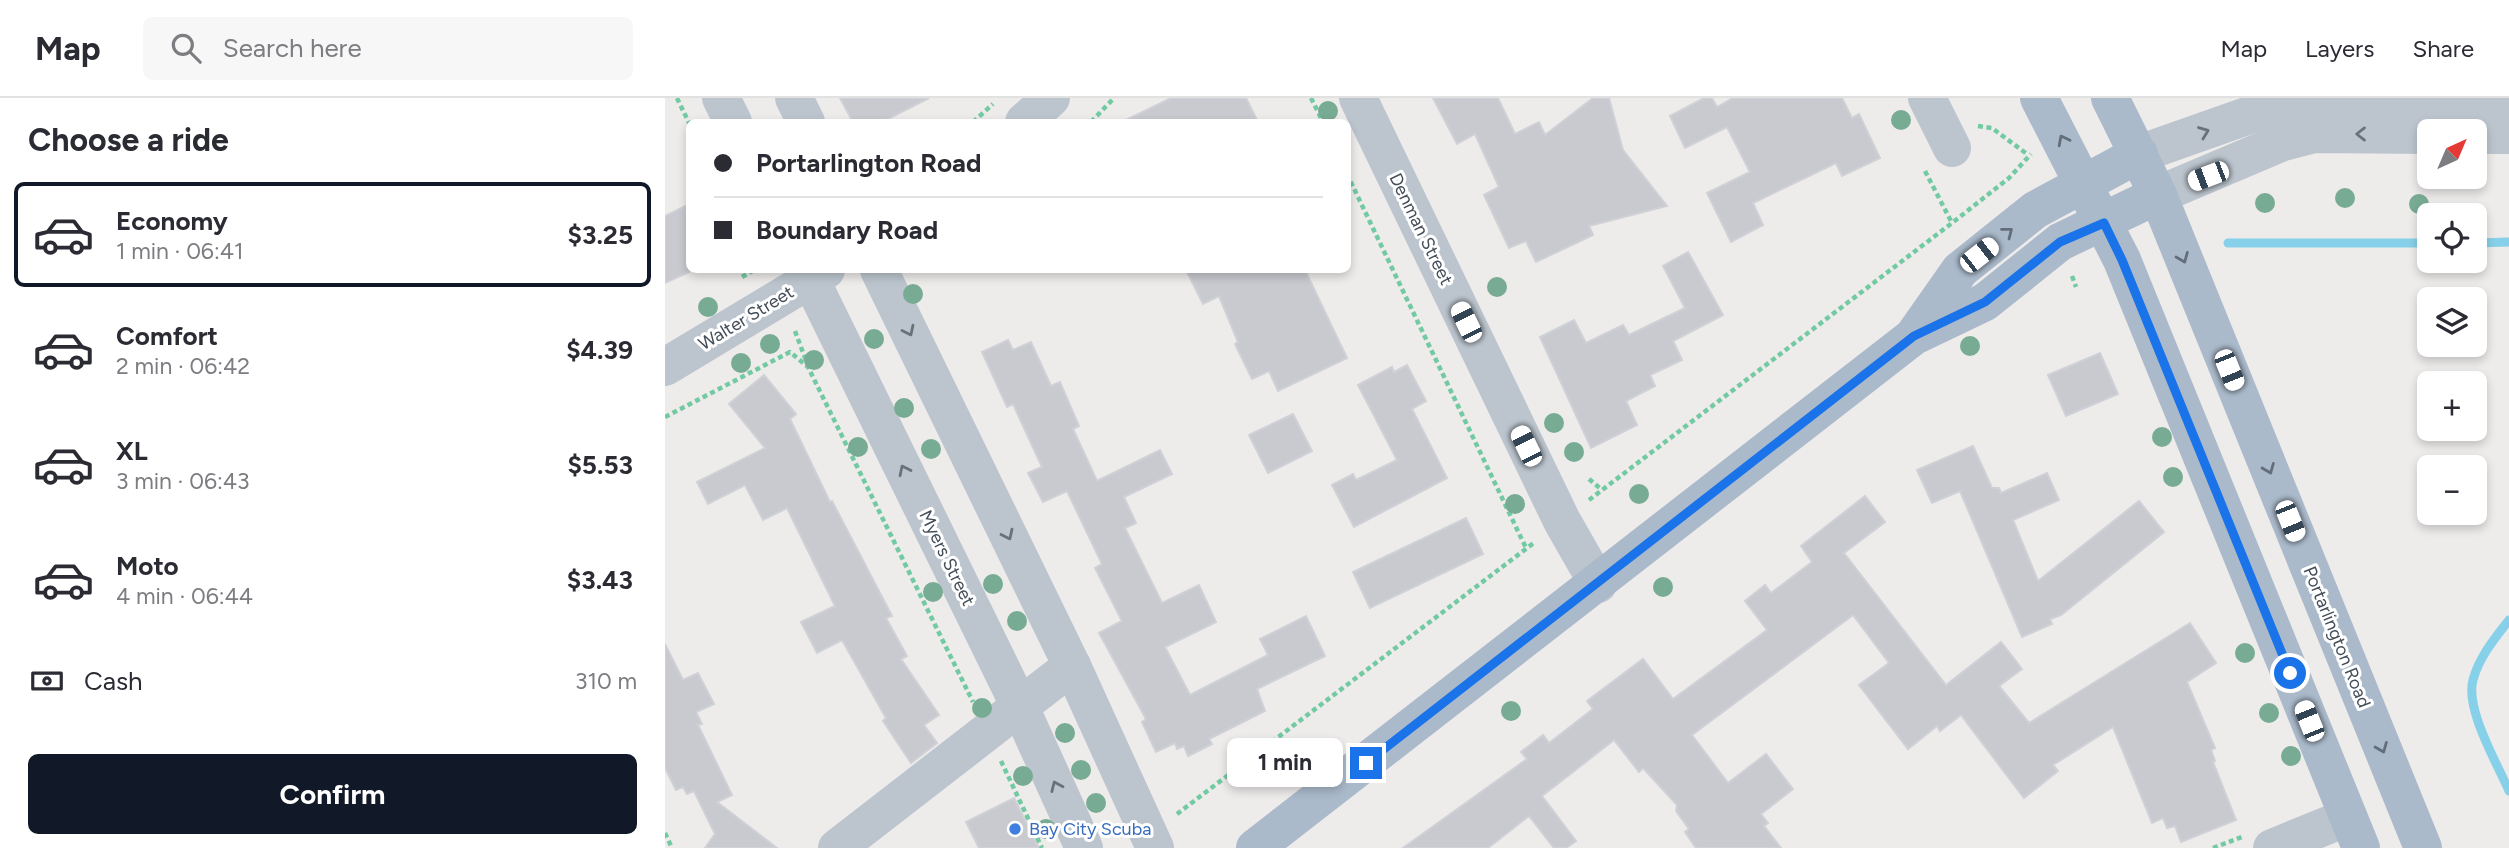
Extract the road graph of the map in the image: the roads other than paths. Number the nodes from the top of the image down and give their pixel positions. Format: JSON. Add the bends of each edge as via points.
{"nodes":[{"id":1,"x":721,"y":98,"type":"edge"},
{"id":2,"x":794,"y":98,"type":"edge"},
{"id":3,"x":1051,"y":98,"type":"edge"},
{"id":4,"x":1358,"y":98,"type":"edge"},
{"id":5,"x":2039,"y":98,"type":"edge"},
{"id":6,"x":2110,"y":98,"type":"edge"},
{"id":7,"x":2509,"y":100,"type":"edge"},
{"id":8,"x":732,"y":119,"type":"edge"},
{"id":9,"x":804,"y":119,"type":"edge"},
{"id":10,"x":1027,"y":119,"type":"edge"},
{"id":11,"x":2417,"y":135,"type":"edge"},
{"id":12,"x":2487,"y":135,"type":"edge"},
{"id":13,"x":2509,"y":135,"type":"edge"},
{"id":14,"x":2139,"y":154,"type":"junction"},
{"id":15,"x":2084,"y":183,"type":"junction"},
{"id":16,"x":2158,"y":194,"type":"junction"},
{"id":17,"x":2104,"y":223,"type":"junction"},
{"id":18,"x":814,"y":273,"type":"edge"},
{"id":19,"x":880,"y":273,"type":"edge"},
{"id":20,"x":1914,"y":336,"type":"junction"},
{"id":21,"x":665,"y":367,"type":"edge"},
{"id":22,"x":1598,"y":584,"type":"junction"},
{"id":23,"x":1072,"y":666,"type":"junction"},
{"id":24,"x":1020,"y":707,"type":"junction"},
{"id":25,"x":1164,"y":833,"type":"edge"},
{"id":26,"x":2354,"y":833,"type":"edge"},
{"id":27,"x":837,"y":848,"type":"edge"},
{"id":28,"x":1084,"y":848,"type":"edge"},
{"id":29,"x":1255,"y":848,"type":"edge"},
{"id":30,"x":2272,"y":848,"type":"edge"},
{"id":31,"x":2423,"y":848,"type":"edge"}],
"edges":[{"from":1,"to":8,"type":"street"},
{"from":2,"to":9,"type":"street"},
{"from":3,"to":10,"type":"street"},
{"from":4,"to":22,"type":"street","name":"Denman Street","via":[[1562,521]]},
{"from":15,"to":5,"type":"main road","one_way":true},
{"from":6,"to":14,"type":"main road","name":"Portarlington Road"},
{"from":14,"to":7,"type":"street","one_way":true,"via":[[2258,112]]},
{"from":11,"to":16,"type":"street","one_way":true,"via":[[2314,134],[2283,142]]},
{"from":12,"to":13,"type":"street"},
{"from":14,"to":15,"type":"main road"},
{"from":14,"to":16,"type":"main road","name":"Portarlington Road"},
{"from":15,"to":17,"type":"main road"},
{"from":20,"to":15,"type":"main road","one_way":true,"via":[[1960,270],[2035,210]]},
{"from":16,"to":17,"type":"main road"},
{"from":16,"to":31,"type":"main road","name":"Portarlington Road","one_way":true},
{"from":17,"to":20,"type":"main road","via":[[2060,242],[1985,302]]},
{"from":17,"to":26,"type":"main road"},
{"from":18,"to":21,"type":"street","name":"Walter Street"},
{"from":24,"to":18,"type":"street","name":"Myers Street","one_way":true},
{"from":19,"to":23,"type":"street","one_way":true},
{"from":20,"to":22,"type":"main road"},
{"from":22,"to":29,"type":"main road"},
{"from":23,"to":24,"type":"street"},
{"from":23,"to":25,"type":"street"},
{"from":24,"to":27,"type":"street"},
{"from":28,"to":24,"type":"street","name":"Myers Street","one_way":true},
{"from":26,"to":30,"type":"street"}]}
